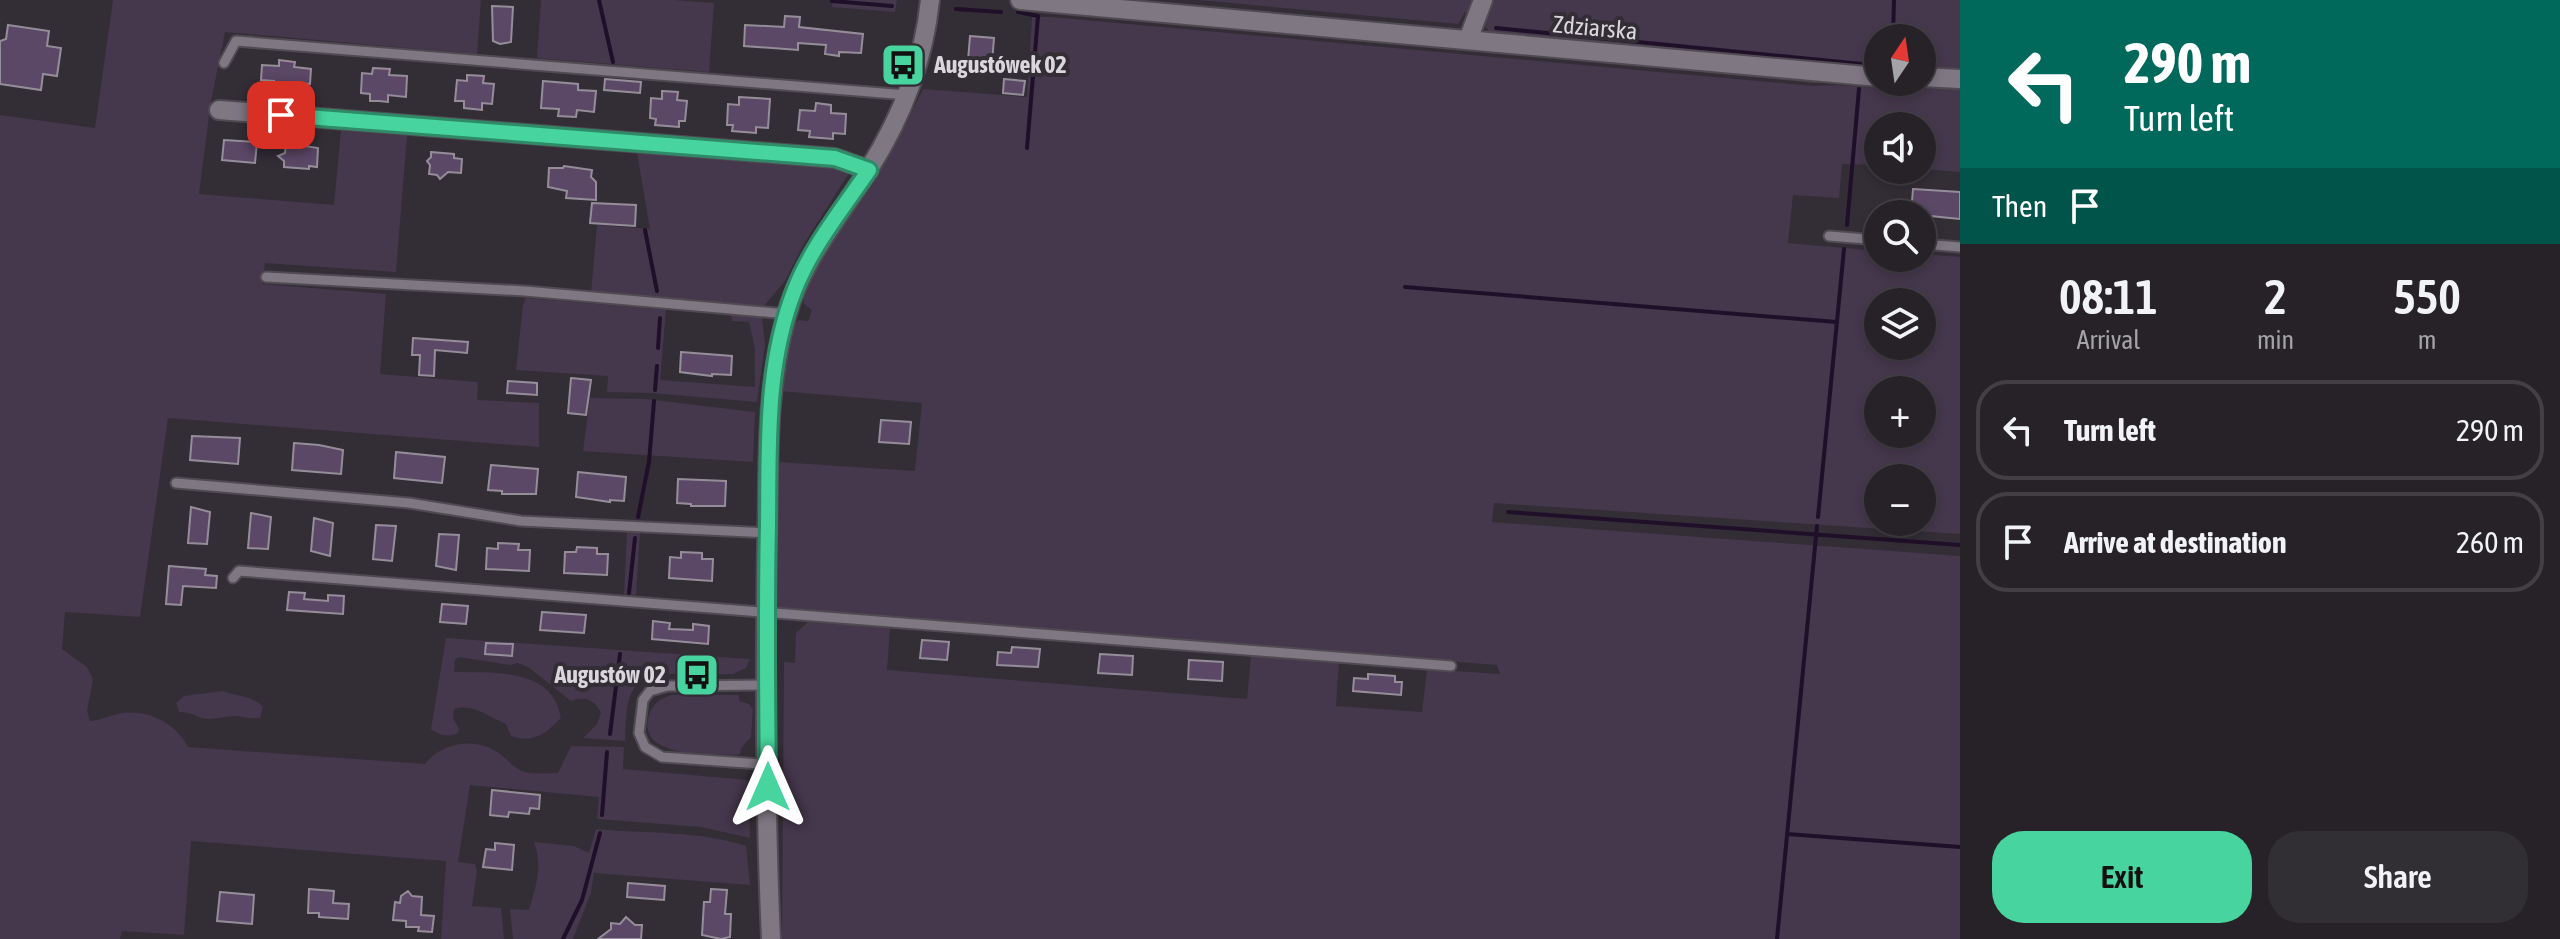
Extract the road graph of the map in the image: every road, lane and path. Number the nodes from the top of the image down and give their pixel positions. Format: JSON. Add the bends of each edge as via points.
{"nodes":[{"id":1,"x":930,"y":0,"type":"edge"},
{"id":2,"x":1020,"y":0,"type":"edge"},
{"id":3,"x":1483,"y":0,"type":"edge"},
{"id":4,"x":1468,"y":40,"type":"junction"},
{"id":5,"x":224,"y":63,"type":"dead end"},
{"id":6,"x":1864,"y":76,"type":"edge"},
{"id":7,"x":1936,"y":78,"type":"edge"},
{"id":8,"x":1960,"y":79,"type":"edge"},
{"id":9,"x":907,"y":95,"type":"junction"},
{"id":10,"x":219,"y":110,"type":"dead end"},
{"id":11,"x":869,"y":170,"type":"junction"},
{"id":12,"x":1829,"y":236,"type":"dead end"},
{"id":13,"x":1864,"y":239,"type":"edge"},
{"id":14,"x":1936,"y":245,"type":"edge"},
{"id":15,"x":1960,"y":247,"type":"edge"},
{"id":16,"x":266,"y":277,"type":"dead end"},
{"id":17,"x":787,"y":314,"type":"junction"},
{"id":18,"x":176,"y":483,"type":"dead end"},
{"id":19,"x":767,"y":533,"type":"junction"},
{"id":20,"x":233,"y":578,"type":"dead end"},
{"id":21,"x":766,"y":613,"type":"junction"},
{"id":22,"x":1451,"y":666,"type":"dead end"},
{"id":23,"x":767,"y":685,"type":"junction"},
{"id":24,"x":767,"y":760,"type":"junction"},
{"id":25,"x":771,"y":939,"type":"edge"}],
"edges":[{"from":1,"to":9,"type":"street"},
{"from":2,"to":4,"type":"street","name":"Zdziarska"},
{"from":3,"to":4,"type":"street"},
{"from":4,"to":6,"type":"street","name":"Zdziarska"},
{"from":5,"to":9,"type":"lane","via":[[236,41]]},
{"from":7,"to":8,"type":"street"},
{"from":9,"to":11,"type":"street"},
{"from":10,"to":11,"type":"street","via":[[835,158]]},
{"from":11,"to":17,"type":"street","via":[[810,259]]},
{"from":12,"to":13,"type":"lane"},
{"from":14,"to":15,"type":"lane"},
{"from":16,"to":17,"type":"lane","via":[[525,291]]},
{"from":17,"to":19,"type":"street","via":[[771,389]]},
{"from":18,"to":19,"type":"lane","via":[[409,503],[521,521]]},
{"from":19,"to":21,"type":"street"},
{"from":20,"to":21,"type":"lane","via":[[239,571]]},
{"from":21,"to":22,"type":"lane"},
{"from":21,"to":23,"type":"street"},
{"from":23,"to":24,"type":"street"},
{"from":23,"to":24,"type":"lane","via":[[655,689],[643,700],[639,733],[645,747],[662,757],[760,764]]},
{"from":24,"to":25,"type":"street"}]}
